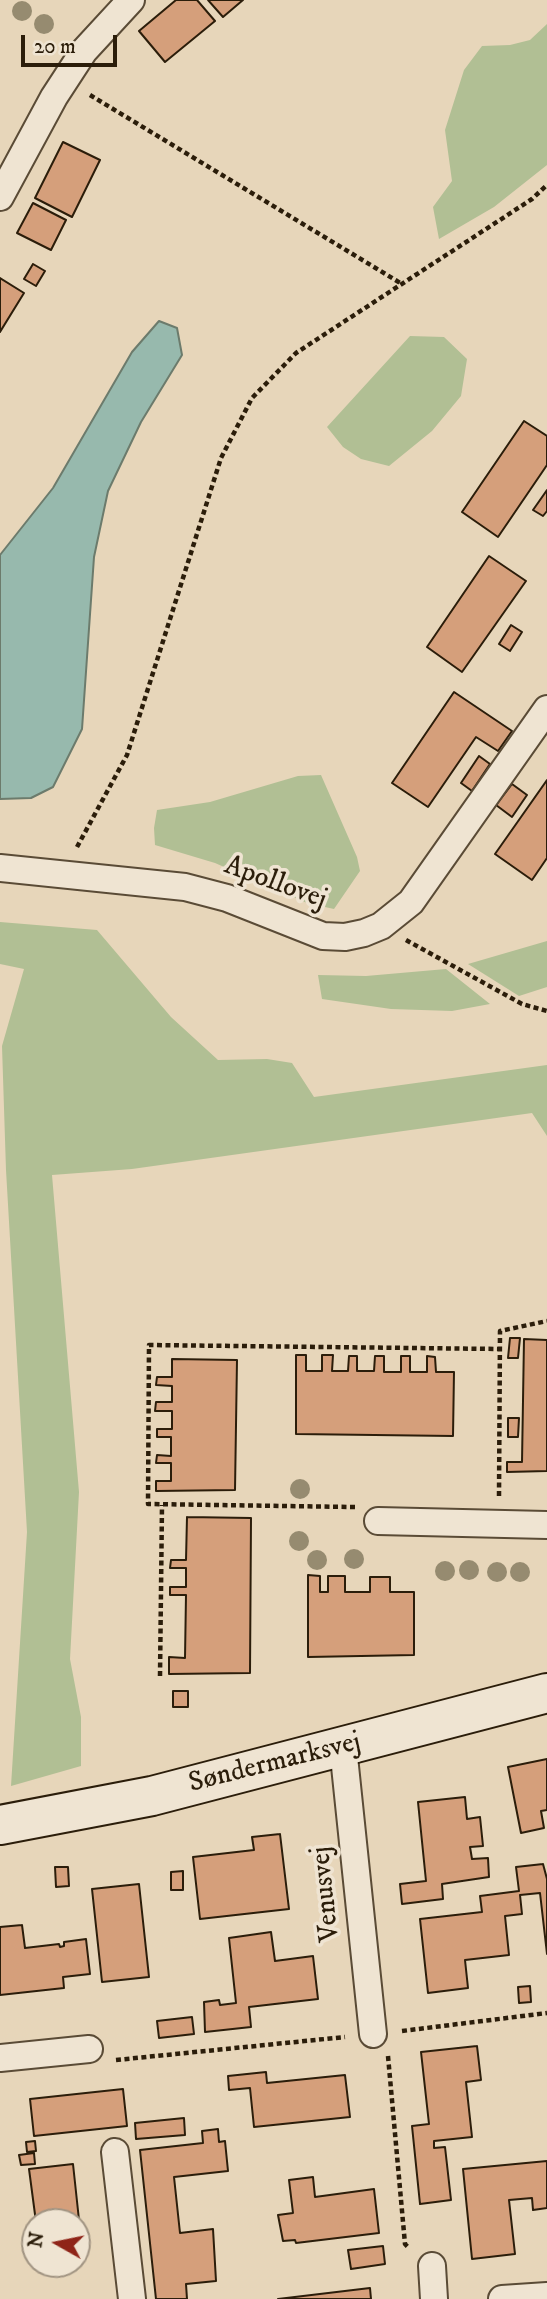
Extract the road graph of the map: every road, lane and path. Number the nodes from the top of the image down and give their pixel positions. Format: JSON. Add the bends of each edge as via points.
{"nodes":[{"id":1,"x":131,"y":0,"type":"edge"},
{"id":2,"x":65,"y":80,"type":"junction"},
{"id":3,"x":547,"y":185,"type":"edge"},
{"id":4,"x":0,"y":197,"type":"edge"},
{"id":5,"x":402,"y":284,"type":"junction"},
{"id":6,"x":547,"y":709,"type":"edge"},
{"id":7,"x":0,"y":868,"type":"edge"},
{"id":8,"x":63,"y":873,"type":"junction"},
{"id":9,"x":381,"y":926,"type":"junction"},
{"id":10,"x":547,"y":1012,"type":"edge"},
{"id":11,"x":547,"y":1321,"type":"edge"},
{"id":12,"x":500,"y":1349,"type":"junction"},
{"id":13,"x":162,"y":1504,"type":"junction"},
{"id":14,"x":378,"y":1521,"type":"joint"},
{"id":15,"x":499,"y":1524,"type":"junction"},
{"id":16,"x":547,"y":1525,"type":"edge"},
{"id":17,"x":160,"y":1676,"type":"dead end"},
{"id":18,"x":547,"y":1693,"type":"edge"},
{"id":19,"x":342,"y":1747,"type":"junction"},
{"id":20,"x":0,"y":1825,"type":"edge"},
{"id":21,"x":547,"y":2013,"type":"edge"},
{"id":22,"x":373,"y":2034,"type":"junction"},
{"id":23,"x":89,"y":2049,"type":"joint"},
{"id":24,"x":0,"y":2058,"type":"edge"},
{"id":25,"x":115,"y":2152,"type":"dead end"},
{"id":26,"x":432,"y":2266,"type":"joint"},
{"id":27,"x":547,"y":2296,"type":"edge"},
{"id":28,"x":132,"y":2299,"type":"edge"},
{"id":29,"x":434,"y":2299,"type":"edge"},
{"id":30,"x":502,"y":2299,"type":"edge"}],
"edges":[{"from":1,"to":2,"type":"street","via":[[84,51]]},
{"from":2,"to":4,"type":"street"},
{"from":2,"to":5,"type":"path"},
{"from":3,"to":5,"type":"path"},
{"from":5,"to":8,"type":"path","via":[[296,353],[252,398],[220,458],[127,755]]},
{"from":6,"to":9,"type":"street","name":"Apollovej","via":[[411,902]]},
{"from":7,"to":8,"type":"street","name":"Apollovej"},
{"from":8,"to":9,"type":"street","name":"Apollovej","via":[[185,887],[227,898],[323,936],[345,937]]},
{"from":9,"to":10,"type":"path","via":[[522,1004]]},
{"from":11,"to":12,"type":"path","via":[[500,1331]]},
{"from":12,"to":13,"type":"path","via":[[149,1345],[148,1504]]},
{"from":12,"to":15,"type":"path"},
{"from":13,"to":14,"type":"path","via":[[367,1507]]},
{"from":13,"to":17,"type":"path"},
{"from":14,"to":15,"type":"street"},
{"from":15,"to":16,"type":"street"},
{"from":18,"to":19,"type":"street","name":"Søndermarksvej"},
{"from":19,"to":20,"type":"street","name":"Søndermarksvej","via":[[152,1796]]},
{"from":19,"to":22,"type":"street","name":"Venusvej"},
{"from":21,"to":22,"type":"path"},
{"from":22,"to":23,"type":"path","via":[[101,2061]]},
{"from":22,"to":26,"type":"path","via":[[387,2045],[405,2244]]},
{"from":23,"to":24,"type":"street"},
{"from":25,"to":28,"type":"street"},
{"from":26,"to":29,"type":"street"},
{"from":27,"to":30,"type":"street"}]}
